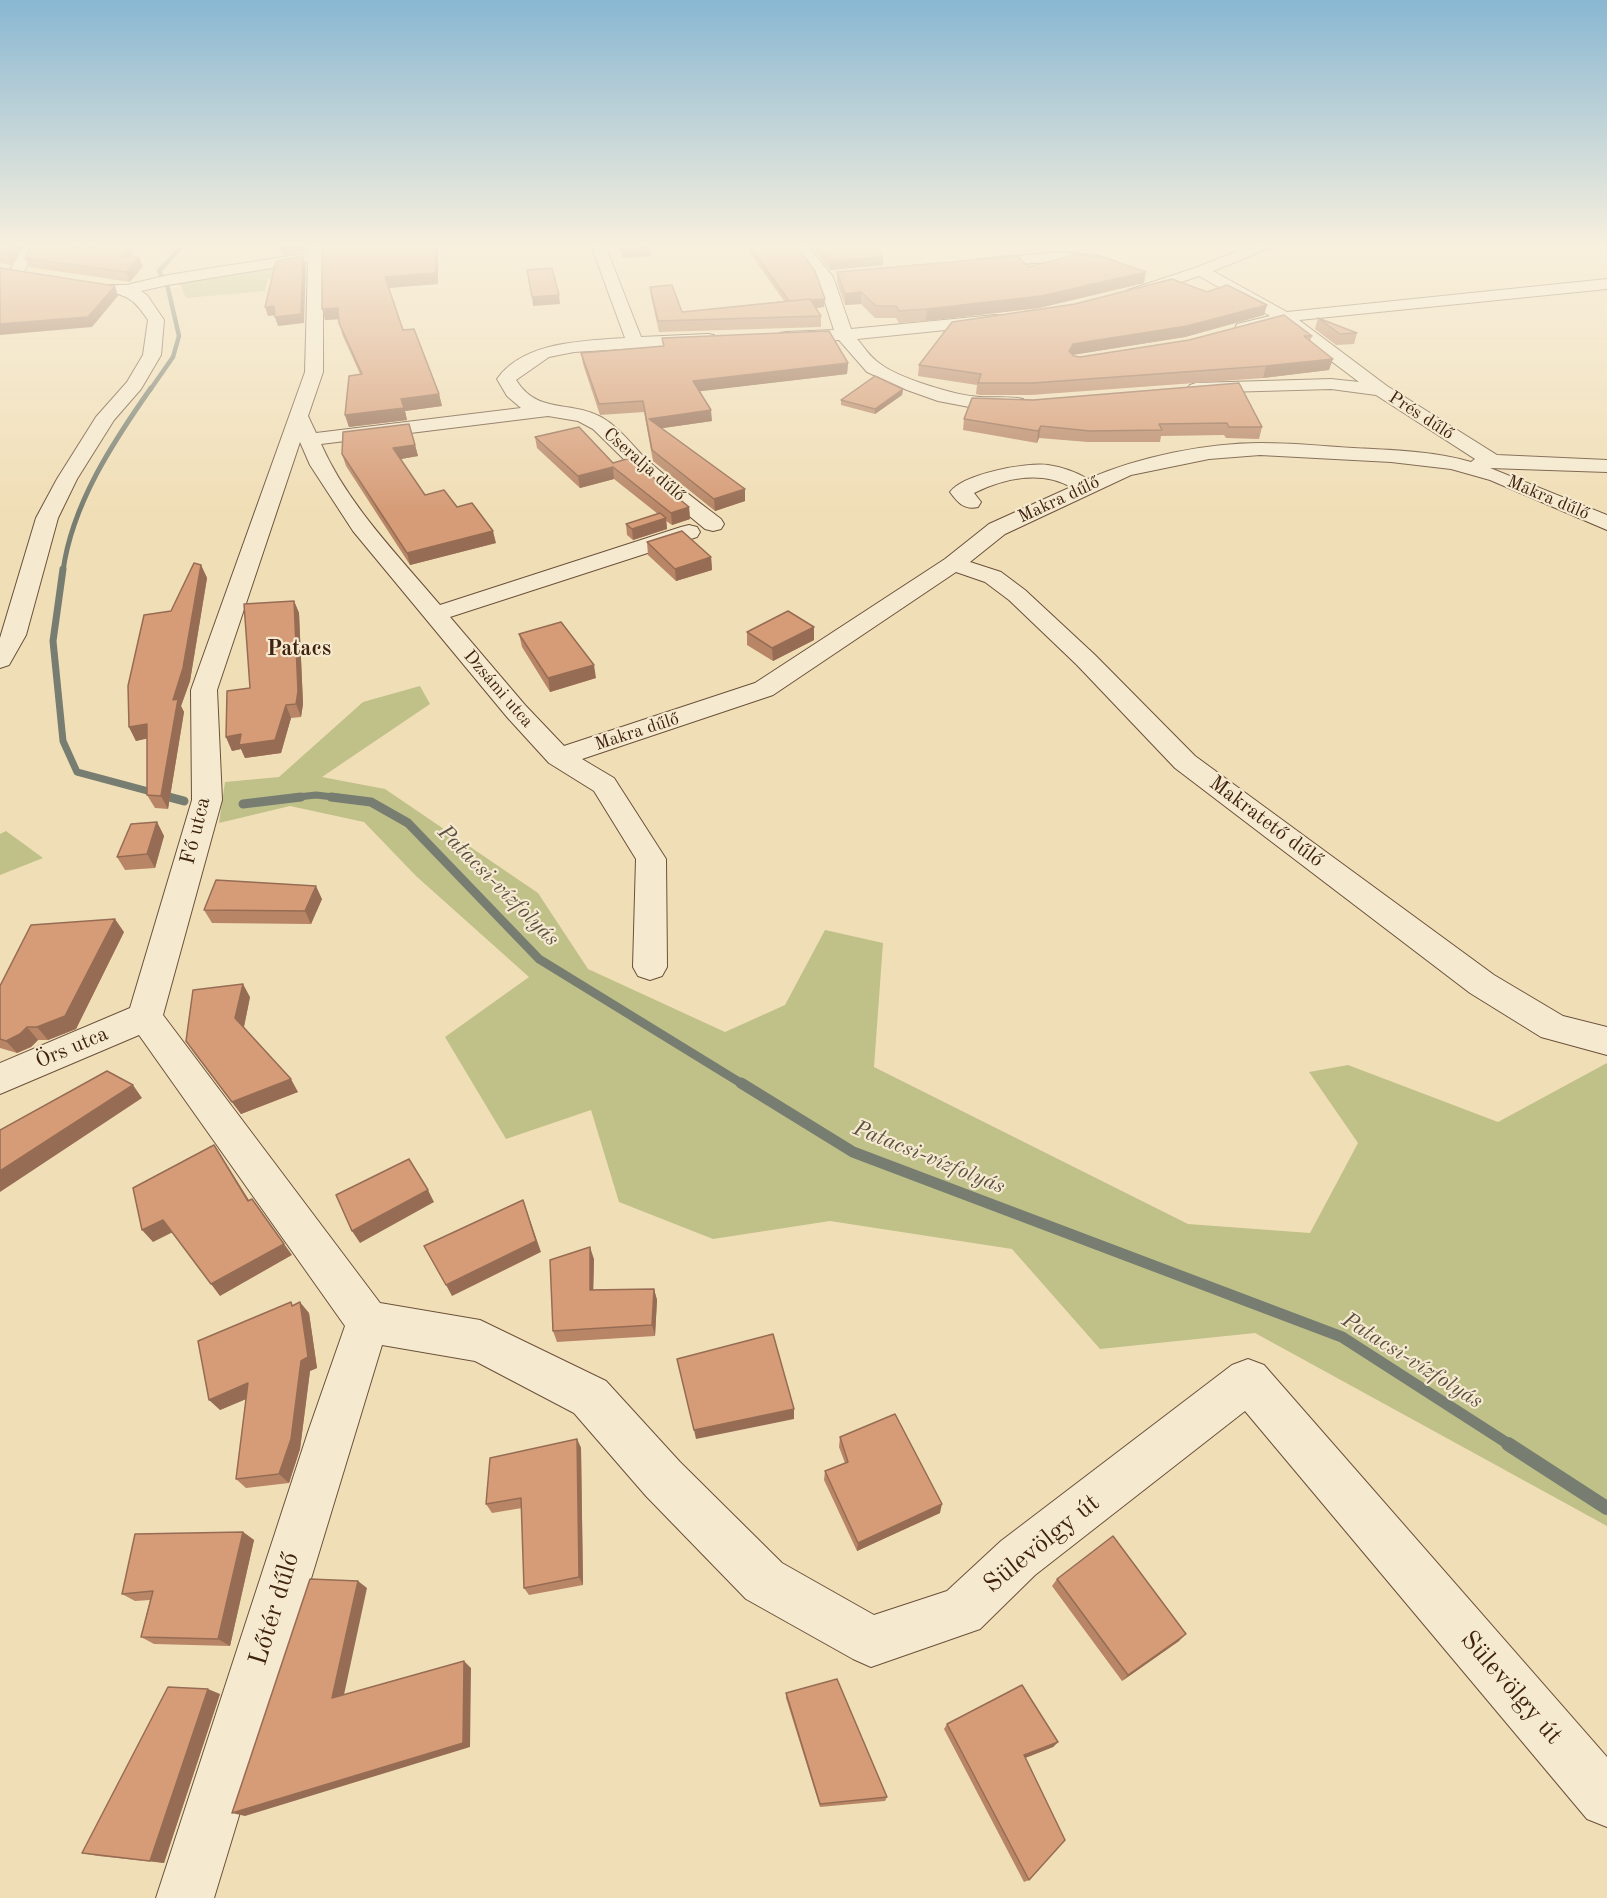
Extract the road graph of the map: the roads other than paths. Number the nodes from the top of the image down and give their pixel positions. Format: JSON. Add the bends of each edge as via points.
{"nodes":[{"id":1,"x":154,"y":334,"type":"edge"},
{"id":2,"x":315,"y":334,"type":"edge"},
{"id":3,"x":632,"y":334,"type":"edge"},
{"id":4,"x":858,"y":334,"type":"edge"},
{"id":5,"x":1305,"y":334,"type":"edge"},
{"id":6,"x":844,"y":335,"type":"junction"},
{"id":7,"x":774,"y":337,"type":"edge"},
{"id":8,"x":728,"y":339,"type":"edge"},
{"id":9,"x":635,"y":342,"type":"junction"},
{"id":10,"x":1381,"y":390,"type":"junction"},
{"id":11,"x":1174,"y":392,"type":"edge"},
{"id":12,"x":1031,"y":403,"type":"edge"},
{"id":13,"x":544,"y":411,"type":"junction"},
{"id":14,"x":303,"y":428,"type":"junction"},
{"id":15,"x":1449,"y":434,"type":"junction"},
{"id":16,"x":1430,"y":460,"type":"junction"},
{"id":17,"x":1492,"y":461,"type":"junction"},
{"id":18,"x":1607,"y":466,"type":"edge"},
{"id":19,"x":1466,"y":467,"type":"junction"},
{"id":20,"x":1086,"y":488,"type":"junction"},
{"id":21,"x":970,"y":501,"type":"dead end"},
{"id":22,"x":1607,"y":523,"type":"edge"},
{"id":23,"x":953,"y":564,"type":"junction"},
{"id":24,"x":435,"y":614,"type":"junction"},
{"id":25,"x":0,"y":660,"type":"edge"},
{"id":26,"x":559,"y":757,"type":"junction"},
{"id":27,"x":650,"y":968,"type":"dead end"},
{"id":28,"x":145,"y":1017,"type":"junction"},
{"id":29,"x":1607,"y":1041,"type":"edge"},
{"id":30,"x":0,"y":1079,"type":"edge"},
{"id":31,"x":368,"y":1322,"type":"junction"},
{"id":32,"x":1607,"y":1799,"type":"edge"},
{"id":33,"x":185,"y":1898,"type":"edge"}],
"edges":[{"from":1,"to":25,"type":"street","via":[[152,355],[135,385],[100,426],[47,518],[14,635]]},
{"from":2,"to":14,"type":"street","name":"Fő utca","via":[[314,372]]},
{"from":3,"to":9,"type":"street"},
{"from":4,"to":6,"type":"street"},
{"from":5,"to":10,"type":"street","name":"Prés dűlő"},
{"from":6,"to":7,"type":"street"},
{"from":6,"to":12,"type":"street","via":[[873,368],[913,386],[980,404]]},
{"from":8,"to":9,"type":"street"},
{"from":9,"to":13,"type":"street","name":"Cseralja dűlő","via":[[544,352],[506,380],[514,395]]},
{"from":10,"to":11,"type":"street","via":[[1332,384]]},
{"from":10,"to":15,"type":"street","name":"Prés dűlő"},
{"from":13,"to":14,"type":"street"},
{"from":13,"to":24,"type":"street","name":"Cseralja dűlő","via":[[586,417],[713,525]]},
{"from":14,"to":24,"type":"street","name":"Dzsámi utca","via":[[320,465],[361,526]]},
{"from":14,"to":28,"type":"street","name":"Fő utca","via":[[204,690],[207,800]]},
{"from":15,"to":16,"type":"street","via":[[1443,448]]},
{"from":15,"to":17,"type":"street","name":"Prés dűlő"},
{"from":16,"to":19,"type":"street","name":"Makra dűlő"},
{"from":16,"to":20,"type":"street","name":"Makra dűlő","via":[[1260,449],[1209,453],[1125,470]]},
{"from":17,"to":18,"type":"street"},
{"from":17,"to":19,"type":"street"},
{"from":19,"to":22,"type":"street","name":"Makra dűlő","via":[[1497,476]]},
{"from":20,"to":21,"type":"street","via":[[1078,481],[1047,471],[1015,474],[974,483],[961,492]]},
{"from":20,"to":23,"type":"street","name":"Makra dűlő","via":[[997,529]]},
{"from":23,"to":26,"type":"street","name":"Makra dűlő","via":[[764,689]]},
{"from":23,"to":29,"type":"street","name":"Makratető dűlő","via":[[993,578],[1017,595],[1185,762],[1482,984],[1553,1028]]},
{"from":24,"to":26,"type":"street","name":"Dzsámi utca"},
{"from":26,"to":27,"type":"street","name":"Dzsámi utca","via":[[604,785],[651,859]]},
{"from":28,"to":30,"type":"street","name":"Örs utca"},
{"from":28,"to":31,"type":"street"},
{"from":31,"to":32,"type":"street","name":"Sülevölgy út","via":[[480,1341],[590,1397],[663,1479],[765,1581],[871,1641],[962,1611],[1018,1558],[1248,1382]]},
{"from":31,"to":33,"type":"street","name":"Lőtér dűlő"}]}
